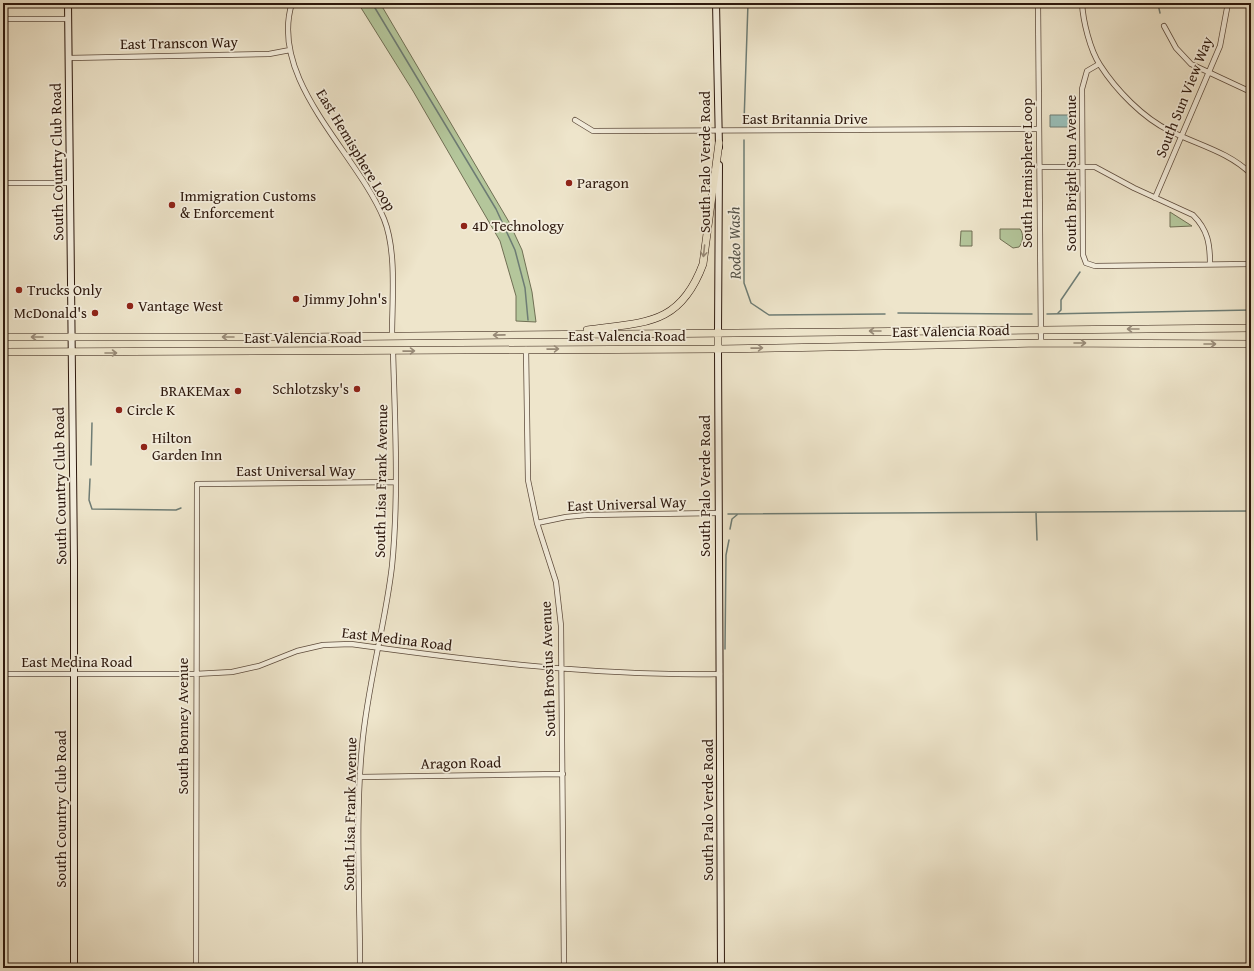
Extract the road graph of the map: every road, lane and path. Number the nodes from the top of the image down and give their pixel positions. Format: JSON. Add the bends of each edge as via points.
{"nodes":[{"id":1,"x":68,"y":3,"type":"edge"},
{"id":2,"x":292,"y":3,"type":"edge"},
{"id":3,"x":716,"y":3,"type":"edge"},
{"id":4,"x":1228,"y":3,"type":"edge"},
{"id":5,"x":1038,"y":4,"type":"edge"},
{"id":6,"x":1082,"y":4,"type":"edge"},
{"id":7,"x":3,"y":19,"type":"edge"},
{"id":8,"x":68,"y":19,"type":"junction"},
{"id":9,"x":1164,"y":26,"type":"dead end"},
{"id":10,"x":290,"y":50,"type":"junction"},
{"id":11,"x":68,"y":58,"type":"junction"},
{"id":12,"x":1099,"y":64,"type":"junction"},
{"id":13,"x":1208,"y":73,"type":"junction"},
{"id":14,"x":1251,"y":92,"type":"edge"},
{"id":15,"x":575,"y":120,"type":"dead end"},
{"id":16,"x":1039,"y":129,"type":"junction"},
{"id":17,"x":719,"y":131,"type":"junction"},
{"id":18,"x":1182,"y":136,"type":"junction"},
{"id":19,"x":719,"y":143,"type":"junction"},
{"id":20,"x":1039,"y":167,"type":"junction"},
{"id":21,"x":1083,"y":167,"type":"junction"},
{"id":22,"x":1251,"y":174,"type":"edge"},
{"id":23,"x":3,"y":183,"type":"edge"},
{"id":24,"x":70,"y":183,"type":"junction"},
{"id":25,"x":1155,"y":198,"type":"junction"},
{"id":26,"x":1210,"y":264,"type":"junction"},
{"id":27,"x":1251,"y":264,"type":"edge"},
{"id":28,"x":1251,"y":328,"type":"edge"},
{"id":29,"x":1040,"y":330,"type":"junction"},
{"id":30,"x":718,"y":332,"type":"junction"},
{"id":31,"x":552,"y":334,"type":"junction"},
{"id":32,"x":392,"y":336,"type":"junction"},
{"id":33,"x":3,"y":337,"type":"edge"},
{"id":34,"x":72,"y":337,"type":"junction"},
{"id":35,"x":1041,"y":343,"type":"junction"},
{"id":36,"x":1251,"y":344,"type":"edge"},
{"id":37,"x":718,"y":349,"type":"junction"},
{"id":38,"x":526,"y":350,"type":"junction"},
{"id":39,"x":392,"y":351,"type":"junction"},
{"id":40,"x":3,"y":352,"type":"edge"},
{"id":41,"x":72,"y":353,"type":"junction"},
{"id":42,"x":395,"y":482,"type":"junction"},
{"id":43,"x":197,"y":484,"type":"joint"},
{"id":44,"x":718,"y":513,"type":"junction"},
{"id":45,"x":537,"y":523,"type":"junction"},
{"id":46,"x":378,"y":648,"type":"junction"},
{"id":47,"x":561,"y":669,"type":"junction"},
{"id":48,"x":3,"y":674,"type":"edge"},
{"id":49,"x":74,"y":674,"type":"junction"},
{"id":50,"x":195,"y":674,"type":"junction"},
{"id":51,"x":720,"y":674,"type":"junction"},
{"id":52,"x":563,"y":774,"type":"junction"},
{"id":53,"x":360,"y":777,"type":"junction"},
{"id":54,"x":74,"y":968,"type":"edge"},
{"id":55,"x":196,"y":968,"type":"edge"},
{"id":56,"x":360,"y":968,"type":"edge"},
{"id":57,"x":564,"y":968,"type":"edge"},
{"id":58,"x":721,"y":968,"type":"edge"}],
"edges":[{"from":1,"to":8,"type":"street","name":"South Country Club Road"},
{"from":2,"to":10,"type":"street","name":"East Hemisphere Loop","via":[[288,15]]},
{"from":3,"to":17,"type":"street","name":"South Palo Verde Road"},
{"from":4,"to":13,"type":"street","name":"South Sun View Way","via":[[1220,46]]},
{"from":5,"to":6,"type":"street"},
{"from":5,"to":16,"type":"street","name":"South Hemisphere Loop"},
{"from":6,"to":12,"type":"street","via":[[1087,30]]},
{"from":7,"to":8,"type":"street"},
{"from":8,"to":11,"type":"street","name":"South Country Club Road"},
{"from":9,"to":13,"type":"street","via":[[1176,48],[1191,64]]},
{"from":10,"to":11,"type":"street","name":"East Transcon Way","via":[[270,54]]},
{"from":10,"to":32,"type":"street","name":"East Hemisphere Loop","via":[[301,82],[315,108],[367,188],[390,235]]},
{"from":11,"to":24,"type":"street","name":"South Country Club Road"},
{"from":12,"to":18,"type":"street","via":[[1120,91],[1148,117]]},
{"from":12,"to":21,"type":"street","name":"South Bright Sun Avenue","via":[[1087,71],[1082,90]]},
{"from":13,"to":14,"type":"street"},
{"from":13,"to":18,"type":"street","name":"South Sun View Way"},
{"from":15,"to":17,"type":"street","name":"East Britannia Drive","via":[[593,131]]},
{"from":16,"to":17,"type":"street","name":"East Britannia Drive"},
{"from":16,"to":20,"type":"street","name":"South Hemisphere Loop"},
{"from":17,"to":19,"type":"street","name":"South Palo Verde Road"},
{"from":18,"to":22,"type":"street","via":[[1234,159]]},
{"from":18,"to":25,"type":"street","name":"South Sun View Way"},
{"from":19,"to":30,"type":"street","name":"South Palo Verde Road"},
{"from":19,"to":31,"type":"main road","one_way":true,"via":[[703,264],[689,294],[664,316],[651,321]]},
{"from":20,"to":21,"type":"street"},
{"from":20,"to":29,"type":"street","name":"South Hemisphere Loop"},
{"from":21,"to":25,"type":"street","via":[[1095,167]]},
{"from":21,"to":26,"type":"street","name":"South Bright Sun Avenue","via":[[1085,265]]},
{"from":23,"to":24,"type":"street"},
{"from":24,"to":34,"type":"street","name":"South Country Club Road"},
{"from":25,"to":26,"type":"street","via":[[1184,210],[1200,223],[1208,238]]},
{"from":26,"to":27,"type":"street"},
{"from":28,"to":29,"type":"main road","name":"East Valencia Road","one_way":true},
{"from":29,"to":30,"type":"main road","name":"East Valencia Road","one_way":true},
{"from":29,"to":35,"type":"street","name":"South Hemisphere Loop"},
{"from":30,"to":31,"type":"main road","name":"East Valencia Road"},
{"from":30,"to":37,"type":"main road","name":"South Palo Verde Road"},
{"from":31,"to":32,"type":"main road","name":"East Valencia Road","one_way":true},
{"from":32,"to":34,"type":"main road","name":"East Valencia Road","one_way":true},
{"from":32,"to":39,"type":"main road"},
{"from":34,"to":33,"type":"main road","name":"East Valencia Road","one_way":true},
{"from":34,"to":41,"type":"street","name":"South Country Club Road"},
{"from":35,"to":36,"type":"main road","name":"East Valencia Road","one_way":true},
{"from":37,"to":35,"type":"main road","name":"East Valencia Road","one_way":true},
{"from":38,"to":37,"type":"main road","name":"East Valencia Road","one_way":true},
{"from":37,"to":44,"type":"street","name":"South Palo Verde Road"},
{"from":39,"to":38,"type":"main road","name":"East Valencia Road","one_way":true},
{"from":38,"to":45,"type":"street","name":"South Brosius Avenue","via":[[528,480]]},
{"from":41,"to":39,"type":"main road","name":"East Valencia Road","one_way":true},
{"from":39,"to":42,"type":"street","name":"South Lisa Frank Avenue"},
{"from":40,"to":41,"type":"main road","name":"East Valencia Road"},
{"from":41,"to":49,"type":"street","name":"South Country Club Road"},
{"from":42,"to":43,"type":"street","name":"East Universal Way"},
{"from":42,"to":46,"type":"street","name":"South Lisa Frank Avenue","via":[[392,566]]},
{"from":43,"to":50,"type":"street","name":"South Bonney Avenue"},
{"from":44,"to":45,"type":"street","name":"East Universal Way","via":[[566,516]]},
{"from":44,"to":51,"type":"street","name":"South Palo Verde Road"},
{"from":45,"to":47,"type":"street","name":"South Brosius Avenue","via":[[556,582],[561,626]]},
{"from":46,"to":47,"type":"street","name":"East Medina Road"},
{"from":46,"to":50,"type":"street","name":"East Medina Road","via":[[351,644],[323,645],[297,651],[259,666],[232,672]]},
{"from":46,"to":53,"type":"street","name":"South Lisa Frank Avenue","via":[[366,714]]},
{"from":47,"to":51,"type":"street","name":"East Medina Road"},
{"from":47,"to":52,"type":"street","name":"South Brosius Avenue"},
{"from":48,"to":49,"type":"street","name":"East Medina Road"},
{"from":49,"to":50,"type":"street","name":"East Medina Road"},
{"from":49,"to":54,"type":"street","name":"South Country Club Road"},
{"from":50,"to":55,"type":"street","name":"South Bonney Avenue"},
{"from":51,"to":58,"type":"street","name":"South Palo Verde Road"},
{"from":52,"to":53,"type":"street","name":"Aragon Road"},
{"from":52,"to":57,"type":"street","name":"South Brosius Avenue"},
{"from":53,"to":56,"type":"street","name":"South Lisa Frank Avenue"}]}
